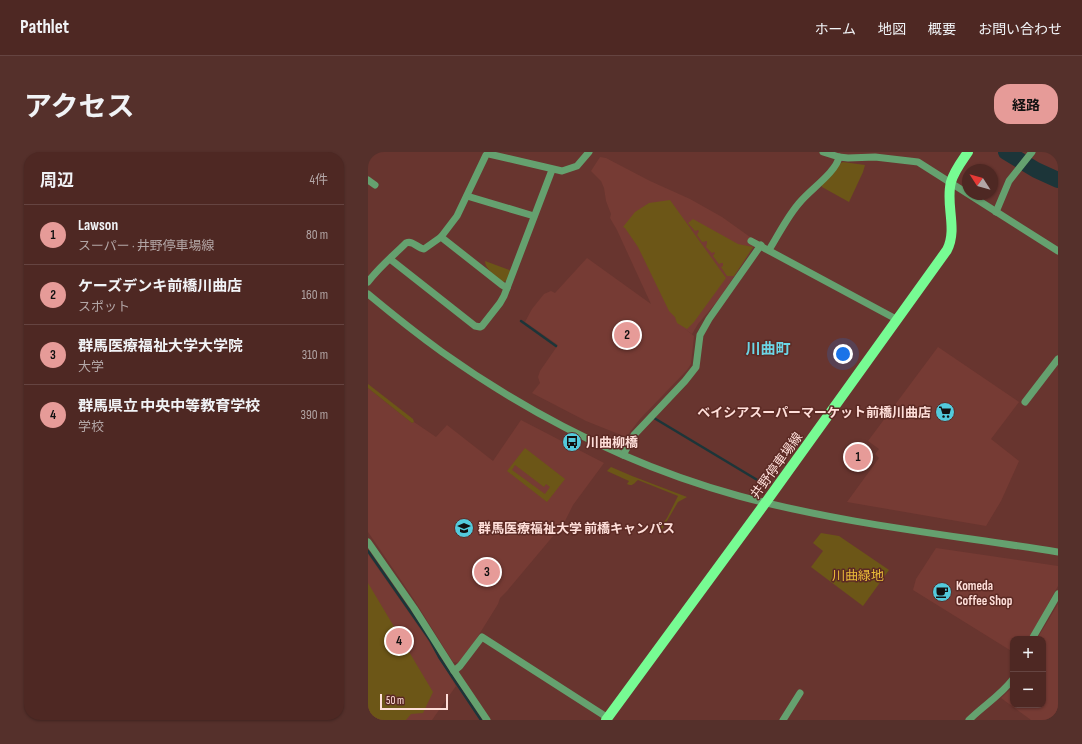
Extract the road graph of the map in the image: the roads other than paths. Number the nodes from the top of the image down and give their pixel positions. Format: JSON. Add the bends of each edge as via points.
{"nodes":[{"id":1,"x":589,"y":152,"type":"edge"},
{"id":2,"x":823,"y":152,"type":"edge"},
{"id":3,"x":968,"y":152,"type":"edge"},
{"id":4,"x":1032,"y":153,"type":"edge"},
{"id":5,"x":866,"y":155,"type":"edge"},
{"id":6,"x":838,"y":157,"type":"junction"},
{"id":7,"x":552,"y":170,"type":"junction"},
{"id":8,"x":368,"y":180,"type":"edge"},
{"id":9,"x":950,"y":183,"type":"junction"},
{"id":10,"x":375,"y":185,"type":"dead end"},
{"id":11,"x":467,"y":196,"type":"junction"},
{"id":12,"x":996,"y":212,"type":"junction"},
{"id":13,"x":534,"y":216,"type":"junction"},
{"id":14,"x":441,"y":237,"type":"junction"},
{"id":15,"x":751,"y":241,"type":"dead end"},
{"id":16,"x":761,"y":245,"type":"junction"},
{"id":17,"x":769,"y":250,"type":"junction"},
{"id":18,"x":1058,"y":252,"type":"edge"},
{"id":19,"x":390,"y":259,"type":"junction"},
{"id":20,"x":368,"y":282,"type":"edge"},
{"id":21,"x":507,"y":288,"type":"junction"},
{"id":22,"x":368,"y":294,"type":"edge"},
{"id":23,"x":896,"y":320,"type":"junction"},
{"id":24,"x":1058,"y":359,"type":"edge"},
{"id":25,"x":1025,"y":402,"type":"dead end"},
{"id":26,"x":623,"y":455,"type":"junction"},
{"id":27,"x":766,"y":502,"type":"junction"},
{"id":28,"x":368,"y":542,"type":"edge"},
{"id":29,"x":1058,"y":552,"type":"edge"},
{"id":30,"x":1058,"y":594,"type":"edge"},
{"id":31,"x":1034,"y":636,"type":"edge"},
{"id":32,"x":454,"y":671,"type":"junction"},
{"id":33,"x":1010,"y":683,"type":"edge"},
{"id":34,"x":800,"y":693,"type":"dead end"},
{"id":35,"x":607,"y":719,"type":"edge"},
{"id":36,"x":487,"y":720,"type":"edge"},
{"id":37,"x":783,"y":720,"type":"edge"},
{"id":38,"x":969,"y":720,"type":"edge"}],
"edges":[{"from":1,"to":7,"type":"street","via":[[573,168]]},
{"from":2,"to":6,"type":"street"},
{"from":3,"to":9,"type":"main road"},
{"from":4,"to":12,"type":"street","via":[[1009,181]]},
{"from":5,"to":6,"type":"street","via":[[856,159]]},
{"from":5,"to":9,"type":"street","via":[[918,162]]},
{"from":6,"to":17,"type":"street","via":[[837,163],[798,203]]},
{"from":7,"to":11,"type":"street","via":[[489,154],[486,155]]},
{"from":7,"to":13,"type":"street"},
{"from":8,"to":10,"type":"street"},
{"from":9,"to":12,"type":"street"},
{"from":9,"to":23,"type":"main road","name":"井野停車場線","via":[[950,245]]},
{"from":11,"to":13,"type":"street"},
{"from":11,"to":14,"type":"street","via":[[457,216]]},
{"from":12,"to":18,"type":"street"},
{"from":13,"to":21,"type":"street"},
{"from":14,"to":19,"type":"street","via":[[424,249],[407,242]]},
{"from":14,"to":21,"type":"street"},
{"from":15,"to":16,"type":"street"},
{"from":16,"to":17,"type":"street"},
{"from":16,"to":26,"type":"street","via":[[700,335],[696,367],[634,435]]},
{"from":17,"to":23,"type":"street"},
{"from":19,"to":20,"type":"street"},
{"from":19,"to":21,"type":"street","via":[[477,327],[484,324],[500,303]]},
{"from":22,"to":26,"type":"street","via":[[422,338],[492,386],[544,416]]},
{"from":23,"to":27,"type":"main road","name":"井野停車場線"},
{"from":24,"to":25,"type":"street"},
{"from":26,"to":27,"type":"street","via":[[696,482]]},
{"from":27,"to":29,"type":"street","via":[[788,508]]},
{"from":27,"to":35,"type":"main road","name":"井野停車場線"},
{"from":28,"to":32,"type":"street"},
{"from":30,"to":31,"type":"street"},
{"from":32,"to":35,"type":"street","via":[[482,637]]},
{"from":32,"to":36,"type":"street"},
{"from":33,"to":38,"type":"street"},
{"from":34,"to":37,"type":"street"}]}
